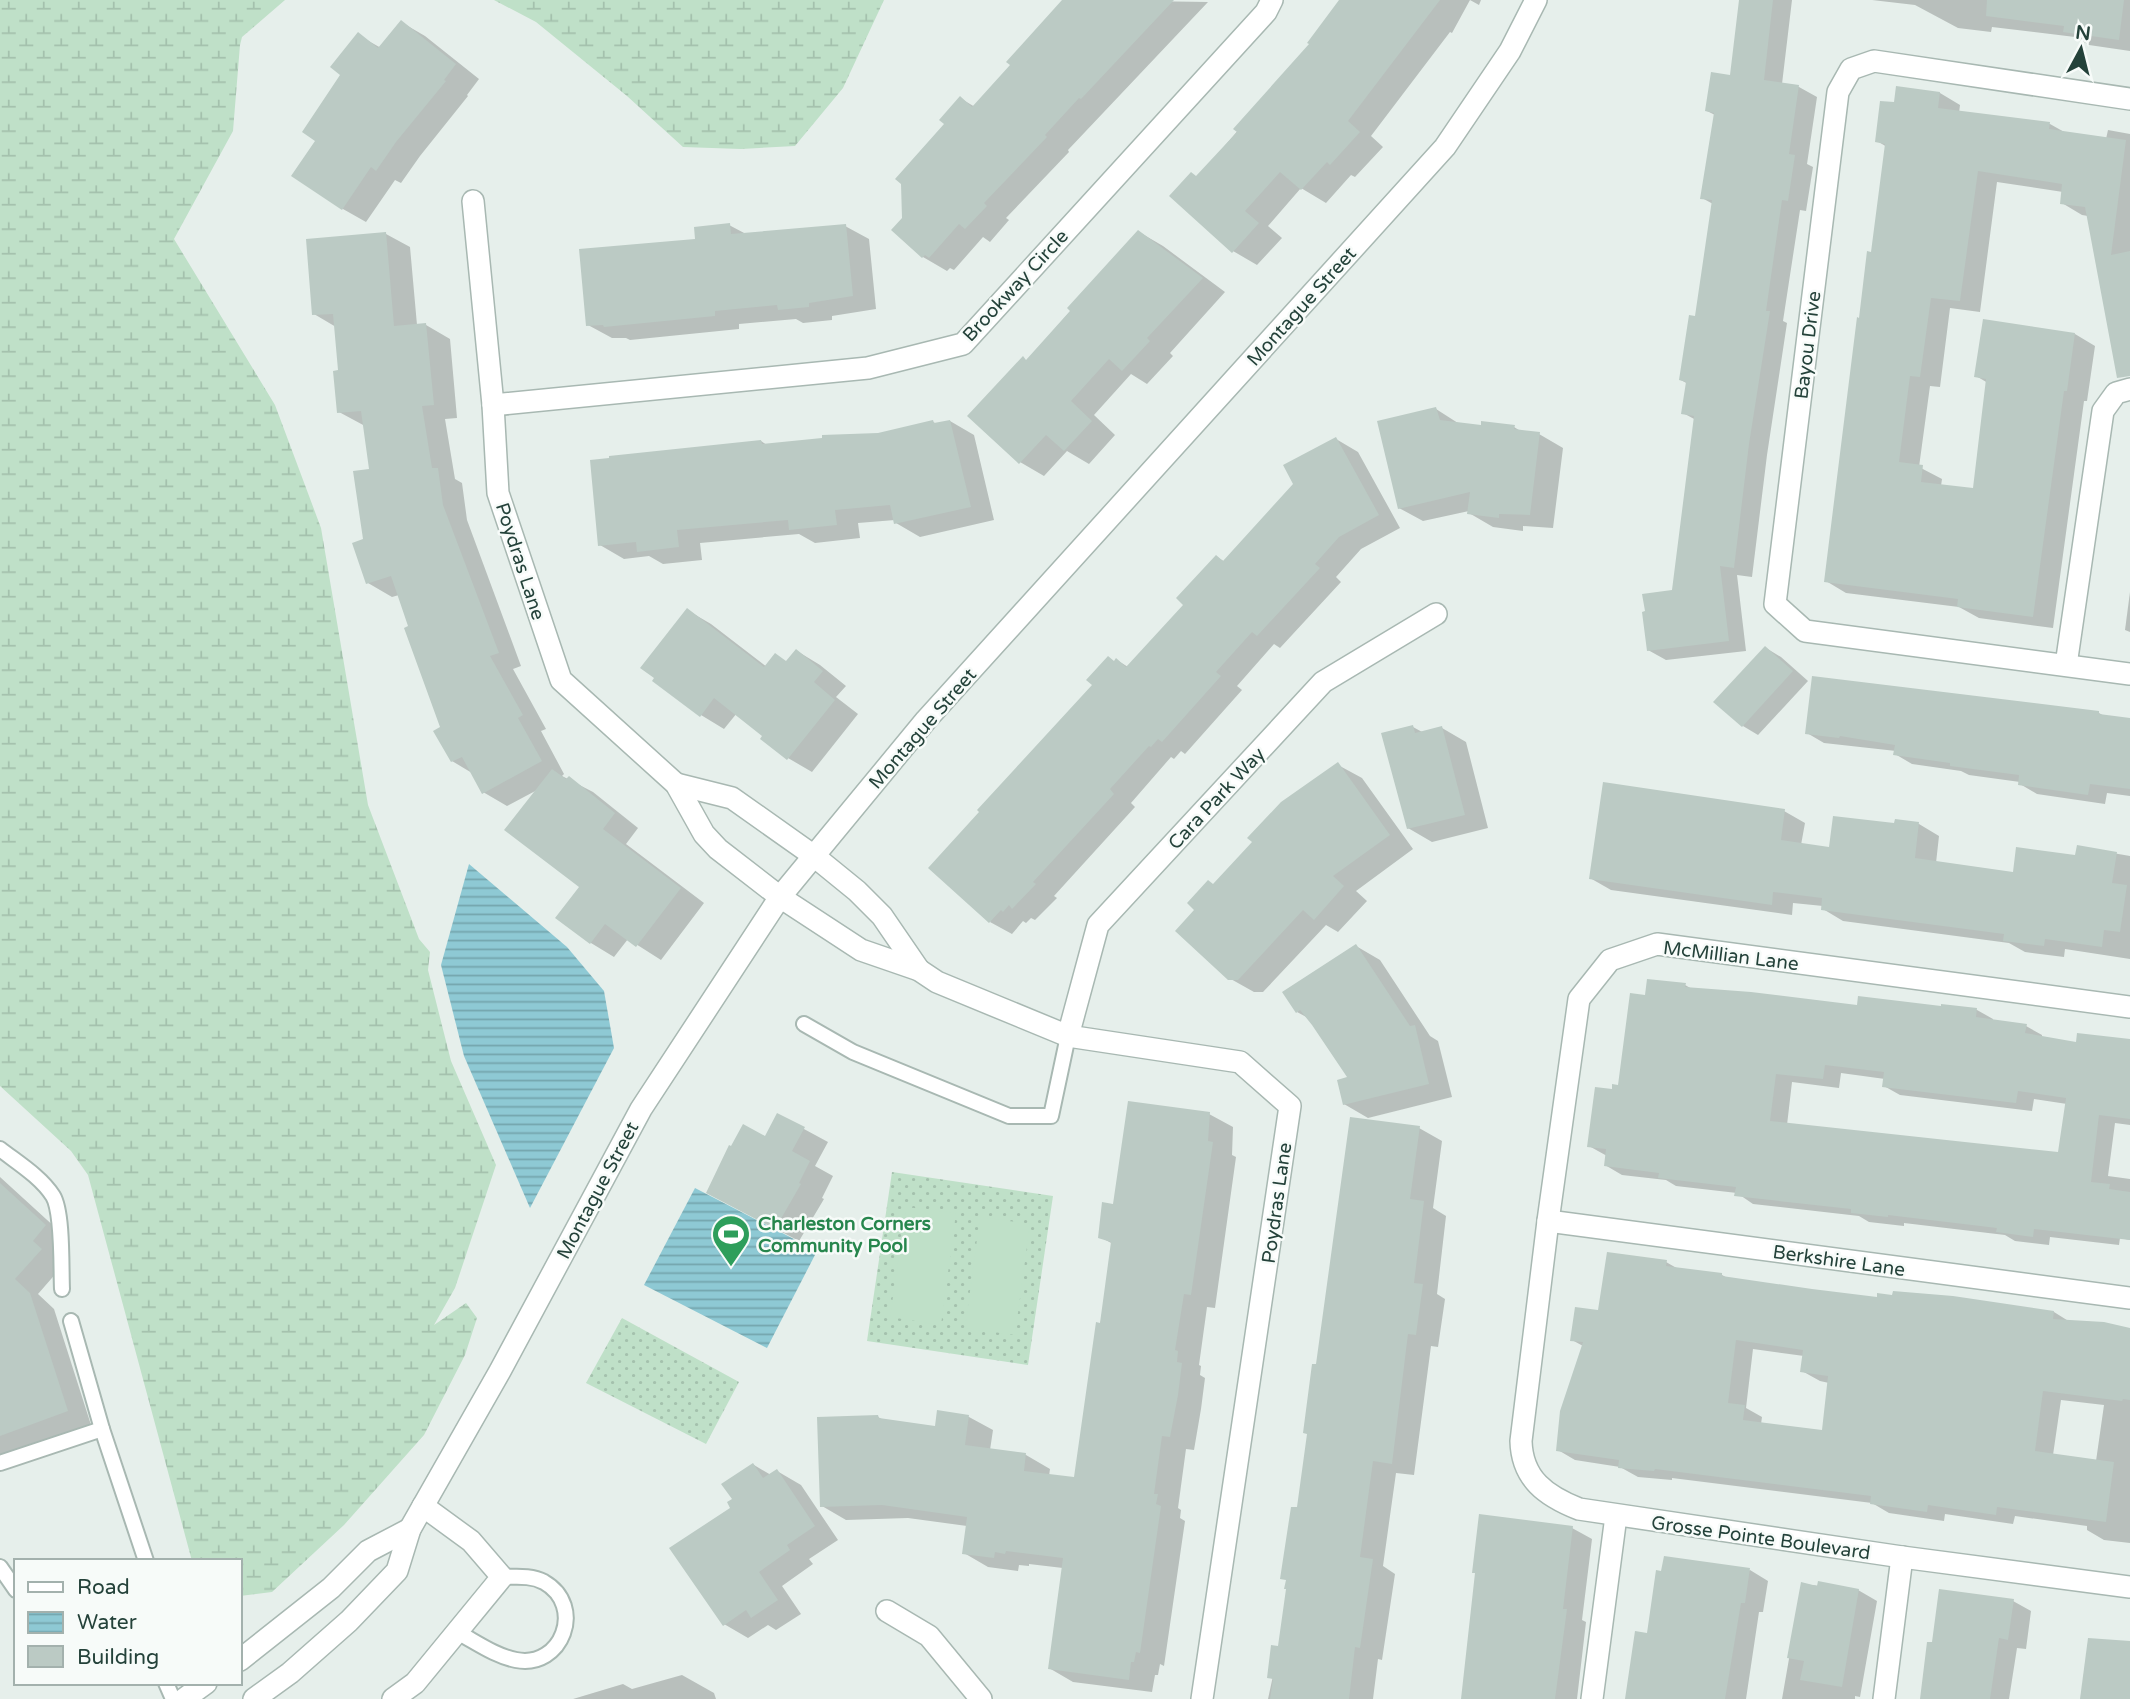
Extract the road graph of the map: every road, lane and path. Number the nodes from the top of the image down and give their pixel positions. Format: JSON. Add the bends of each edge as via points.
{"nodes":[{"id":1,"x":1272,"y":0,"type":"edge"},
{"id":2,"x":1536,"y":0,"type":"edge"},
{"id":3,"x":2130,"y":99,"type":"edge"},
{"id":4,"x":473,"y":201,"type":"dead end"},
{"id":5,"x":2130,"y":389,"type":"edge"},
{"id":6,"x":493,"y":405,"type":"junction"},
{"id":7,"x":1436,"y":614,"type":"dead end"},
{"id":8,"x":2066,"y":665,"type":"junction"},
{"id":9,"x":2130,"y":674,"type":"edge"},
{"id":10,"x":676,"y":784,"type":"junction"},
{"id":11,"x":814,"y":856,"type":"junction"},
{"id":12,"x":780,"y":897,"type":"junction"},
{"id":13,"x":919,"y":970,"type":"junction"},
{"id":14,"x":2130,"y":1007,"type":"edge"},
{"id":15,"x":804,"y":1024,"type":"dead end"},
{"id":16,"x":1068,"y":1036,"type":"junction"},
{"id":17,"x":0,"y":1149,"type":"edge"},
{"id":18,"x":1549,"y":1221,"type":"junction"},
{"id":19,"x":62,"y":1289,"type":"dead end"},
{"id":20,"x":2130,"y":1298,"type":"edge"},
{"id":21,"x":71,"y":1321,"type":"dead end"},
{"id":22,"x":1533,"y":1350,"type":"joint"},
{"id":23,"x":102,"y":1429,"type":"junction"},
{"id":24,"x":0,"y":1463,"type":"edge"},
{"id":25,"x":423,"y":1506,"type":"junction"},
{"id":26,"x":1616,"y":1516,"type":"junction"},
{"id":27,"x":410,"y":1529,"type":"junction"},
{"id":28,"x":1902,"y":1557,"type":"junction"},
{"id":29,"x":145,"y":1559,"type":"edge"},
{"id":30,"x":0,"y":1567,"type":"edge"},
{"id":31,"x":502,"y":1577,"type":"junction"},
{"id":32,"x":14,"y":1587,"type":"edge"},
{"id":33,"x":2130,"y":1587,"type":"edge"},
{"id":34,"x":887,"y":1611,"type":"dead end"},
{"id":35,"x":457,"y":1632,"type":"junction"},
{"id":36,"x":242,"y":1658,"type":"edge"},
{"id":37,"x":203,"y":1685,"type":"edge"},
{"id":38,"x":184,"y":1699,"type":"edge"},
{"id":39,"x":254,"y":1699,"type":"edge"},
{"id":40,"x":393,"y":1699,"type":"edge"},
{"id":41,"x":981,"y":1699,"type":"edge"},
{"id":42,"x":1202,"y":1699,"type":"edge"},
{"id":43,"x":1592,"y":1699,"type":"edge"},
{"id":44,"x":1884,"y":1699,"type":"edge"}],
"edges":[{"from":1,"to":6,"type":"street","name":"Brookway Circle","via":[[963,344],[868,368]]},
{"from":2,"to":11,"type":"street","name":"Montague Street","via":[[1510,51],[1445,147],[926,720]]},
{"from":3,"to":8,"type":"street","name":"Bayou Drive","via":[[1874,61],[1851,69],[1838,92],[1775,604],[1805,631]]},
{"from":4,"to":6,"type":"street","name":"Poydras Lane"},
{"from":5,"to":8,"type":"street","via":[[2116,393],[2103,411]]},
{"from":6,"to":10,"type":"street","name":"Poydras Lane","via":[[498,494],[561,680]]},
{"from":7,"to":16,"type":"street","name":"Cara Park Way","via":[[1323,682],[1098,925]]},
{"from":8,"to":9,"type":"street","name":"Bayou Drive"},
{"from":10,"to":11,"type":"street","name":"Poydras Lane","via":[[732,798]]},
{"from":10,"to":12,"type":"street","name":"Poydras Lane","via":[[704,834]]},
{"from":11,"to":12,"type":"street","name":"Montague Street"},
{"from":11,"to":13,"type":"street","name":"Poydras Lane","via":[[882,916]]},
{"from":12,"to":13,"type":"street","name":"Poydras Lane","via":[[861,950]]},
{"from":12,"to":25,"type":"street","name":"Montague Street","via":[[641,1109]]},
{"from":13,"to":16,"type":"street","name":"Poydras Lane","via":[[937,982]]},
{"from":14,"to":18,"type":"street","name":"McMillian Lane","via":[[1657,944],[1610,960],[1580,999]]},
{"from":15,"to":16,"type":"lane","via":[[853,1052],[1009,1116],[1051,1116]]},
{"from":16,"to":42,"type":"street","name":"Poydras Lane","via":[[1240,1062],[1290,1107]]},
{"from":17,"to":19,"type":"lane","via":[[55,1198]]},
{"from":18,"to":20,"type":"street","name":"Berkshire Lane"},
{"from":18,"to":22,"type":"street","name":"McMillian Lane"},
{"from":21,"to":23,"type":"lane"},
{"from":22,"to":26,"type":"street","name":"Grosse Pointe Boulevard","via":[[1521,1441],[1531,1478],[1563,1503]]},
{"from":23,"to":24,"type":"lane"},
{"from":23,"to":29,"type":"lane"},
{"from":25,"to":27,"type":"street","name":"Montague Street"},
{"from":25,"to":31,"type":"street","via":[[471,1541]]},
{"from":26,"to":28,"type":"street","name":"Grosse Pointe Boulevard"},
{"from":26,"to":43,"type":"street"},
{"from":27,"to":36,"type":"street","via":[[368,1551],[331,1588]]},
{"from":27,"to":39,"type":"street","name":"Montague Street","via":[[397,1571],[349,1621]]},
{"from":28,"to":33,"type":"street","name":"Grosse Pointe Boulevard"},
{"from":28,"to":44,"type":"street"},
{"from":30,"to":32,"type":"lane"},
{"from":31,"to":35,"type":"street"},
{"from":31,"to":35,"type":"lane","via":[[525,1576],[556,1592],[565,1606],[567,1624],[551,1653],[537,1660],[518,1661]]},
{"from":34,"to":41,"type":"street","via":[[929,1636]]},
{"from":35,"to":40,"type":"street","via":[[415,1683]]},
{"from":37,"to":38,"type":"street"}]}
